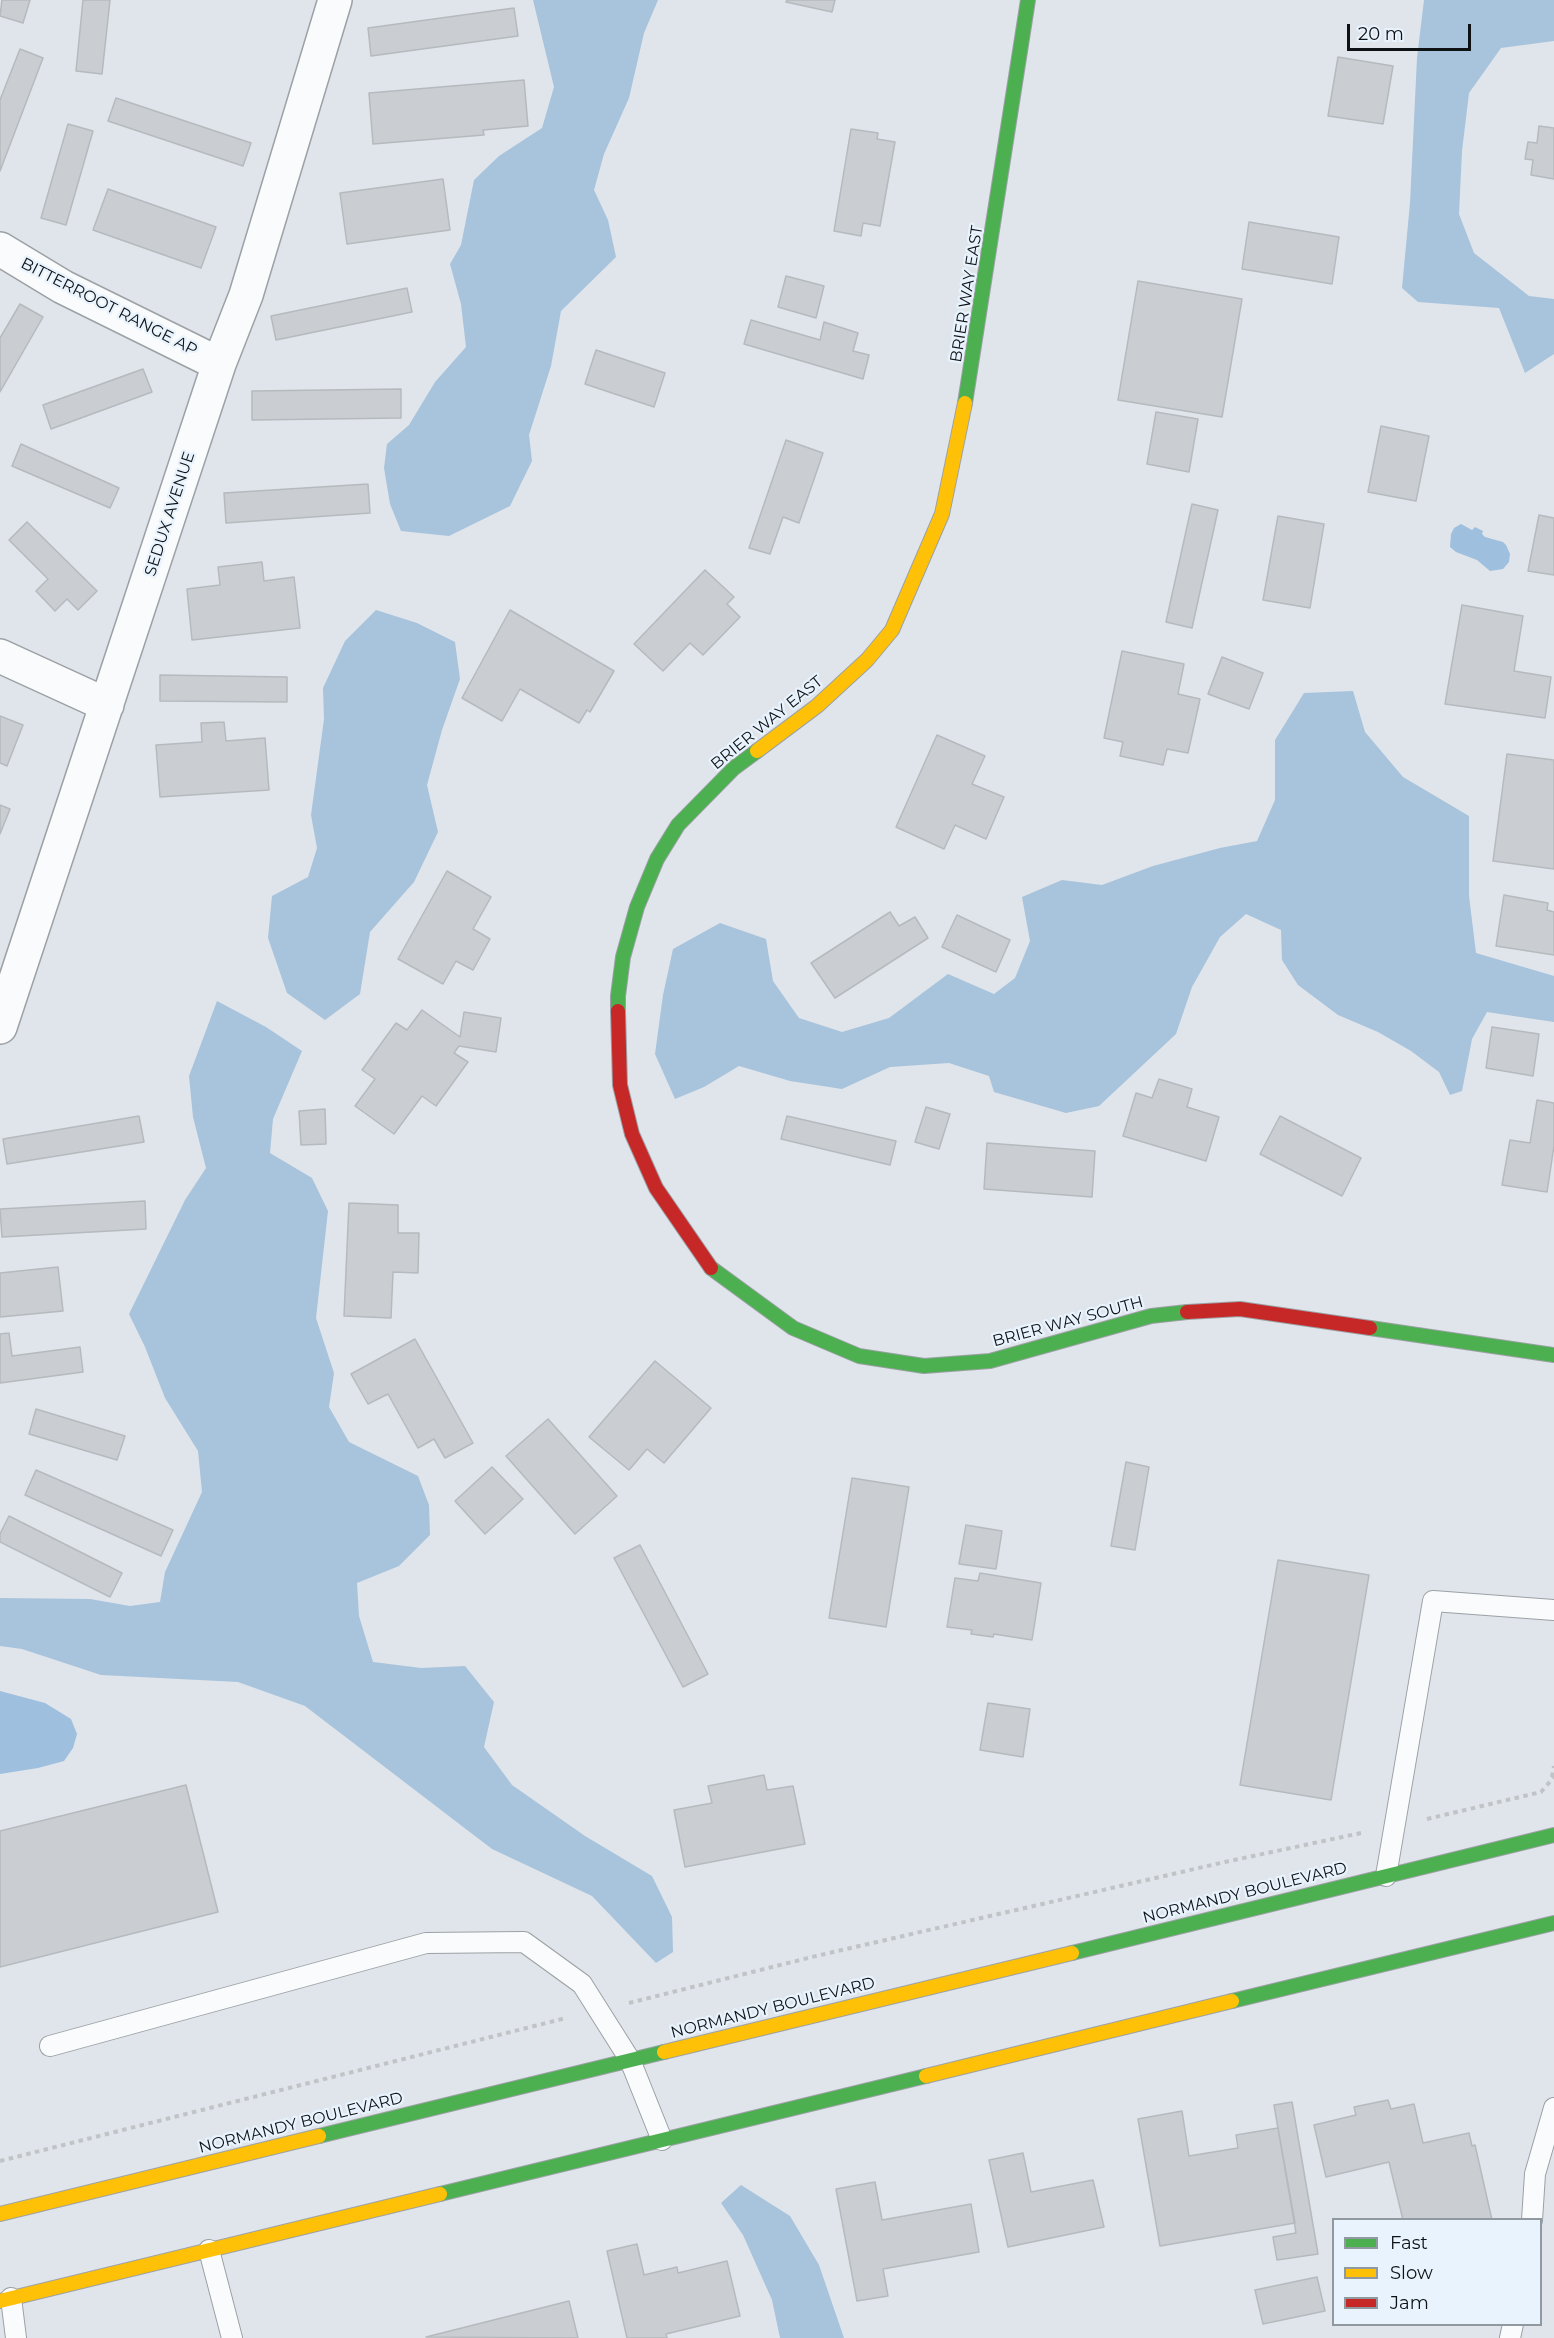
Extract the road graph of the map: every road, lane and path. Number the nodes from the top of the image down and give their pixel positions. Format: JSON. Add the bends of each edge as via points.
{"nodes":[{"id":1,"x":1028,"y":0,"type":"edge"},
{"id":2,"x":327,"y":2,"type":"edge"},
{"id":3,"x":0,"y":249,"type":"edge"},
{"id":4,"x":219,"y":364,"type":"junction"},
{"id":5,"x":0,"y":656,"type":"edge"},
{"id":6,"x":107,"y":705,"type":"junction"},
{"id":7,"x":0,"y":1027,"type":"edge"},
{"id":8,"x":656,"y":1188,"type":"joint"},
{"id":9,"x":1554,"y":1355,"type":"edge"},
{"id":10,"x":1554,"y":1610,"type":"edge"},
{"id":11,"x":1554,"y":1766,"type":"edge"},
{"id":12,"x":1553,"y":1777,"type":"edge"},
{"id":13,"x":1395,"y":1826,"type":"junction"},
{"id":14,"x":1554,"y":1835,"type":"edge"},
{"id":15,"x":1386,"y":1876,"type":"junction"},
{"id":16,"x":1554,"y":1923,"type":"edge"},
{"id":17,"x":599,"y":2010,"type":"junction"},
{"id":18,"x":50,"y":2046,"type":"dead end"},
{"id":19,"x":630,"y":2060,"type":"junction"},
{"id":20,"x":1554,"y":2108,"type":"edge"},
{"id":21,"x":662,"y":2140,"type":"junction"},
{"id":22,"x":0,"y":2161,"type":"edge"},
{"id":23,"x":0,"y":2214,"type":"edge"},
{"id":24,"x":1532,"y":2218,"type":"edge"},
{"id":25,"x":209,"y":2250,"type":"junction"},
{"id":26,"x":5,"y":2300,"type":"edge"},
{"id":27,"x":16,"y":2338,"type":"edge"},
{"id":28,"x":232,"y":2338,"type":"edge"}],
"edges":[{"from":1,"to":8,"type":"main road","name":"BRIER WAY EAST","via":[[971,377],[942,514],[892,630],[867,660],[818,706],[734,768],[678,825],[657,859],[637,907],[618,996],[618,1058],[632,1134]]},
{"from":2,"to":4,"type":"street","name":"SEDUX AVENUE","via":[[246,295]]},
{"from":3,"to":4,"type":"street","name":"BITTERROOT RANGE AP","via":[[63,287]]},
{"from":4,"to":6,"type":"street","name":"SEDUX AVENUE"},
{"from":5,"to":6,"type":"street"},
{"from":6,"to":7,"type":"street","name":"SEDUX AVENUE"},
{"from":8,"to":9,"type":"main road","name":"BRIER WAY SOUTH","via":[[708,1266],[793,1328],[859,1356],[924,1366],[990,1361],[1151,1316],[1240,1309]]},
{"from":10,"to":13,"type":"lane","via":[[1433,1601]]},
{"from":11,"to":12,"type":"path"},
{"from":12,"to":13,"type":"path","via":[[1541,1792]]},
{"from":13,"to":15,"type":"lane"},
{"from":13,"to":17,"type":"path","via":[[816,1956]]},
{"from":14,"to":15,"type":"main road","name":"NORMANDY BOULEVARD"},
{"from":15,"to":19,"type":"main road","name":"NORMANDY BOULEVARD"},
{"from":16,"to":21,"type":"main road"},
{"from":17,"to":18,"type":"lane","via":[[582,1984],[524,1942],[426,1943]]},
{"from":17,"to":19,"type":"lane"},
{"from":17,"to":22,"type":"path"},
{"from":19,"to":21,"type":"lane"},
{"from":19,"to":23,"type":"main road","name":"NORMANDY BOULEVARD"},
{"from":20,"to":24,"type":"lane","via":[[1535,2174]]},
{"from":21,"to":25,"type":"main road"},
{"from":25,"to":26,"type":"main road"},
{"from":25,"to":28,"type":"lane"},
{"from":26,"to":27,"type":"lane"}]}
